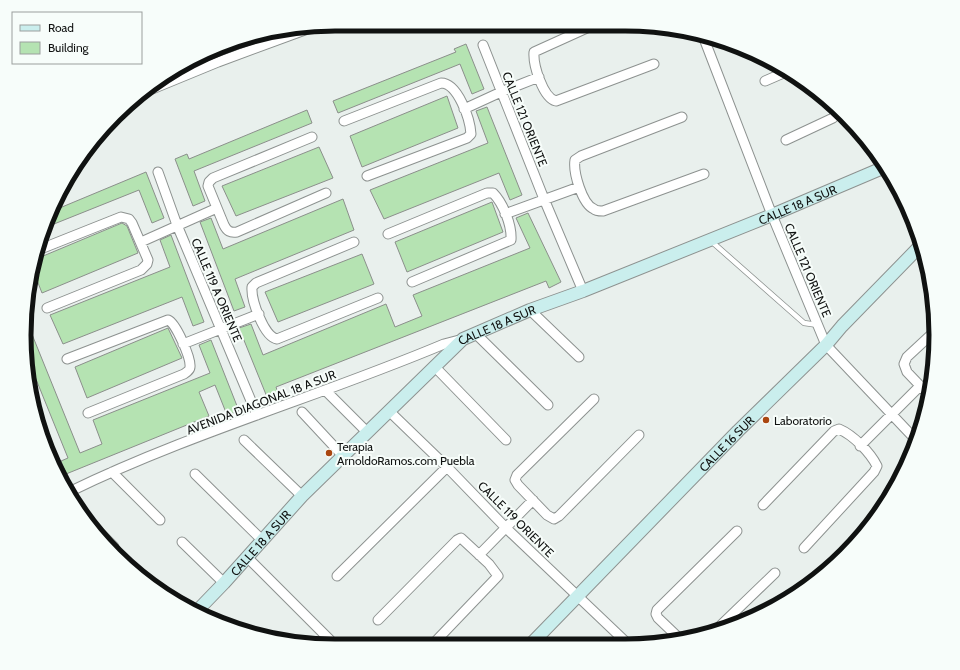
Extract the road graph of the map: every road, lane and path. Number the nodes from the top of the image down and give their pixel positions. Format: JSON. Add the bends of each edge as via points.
{"nodes":[{"id":1,"x":579,"y":31,"type":"edge"},
{"id":2,"x":277,"y":37,"type":"edge"},
{"id":3,"x":705,"y":41,"type":"edge"},
{"id":4,"x":483,"y":45,"type":"dead end"},
{"id":5,"x":215,"y":56,"type":"edge"},
{"id":6,"x":218,"y":62,"type":"junction"},
{"id":7,"x":654,"y":64,"type":"dead end"},
{"id":8,"x":781,"y":75,"type":"edge"},
{"id":9,"x":539,"y":77,"type":"junction"},
{"id":10,"x":170,"y":80,"type":"edge"},
{"id":11,"x":765,"y":81,"type":"dead end"},
{"id":12,"x":501,"y":92,"type":"junction"},
{"id":13,"x":464,"y":109,"type":"junction"},
{"id":14,"x":835,"y":115,"type":"edge"},
{"id":15,"x":682,"y":117,"type":"dead end"},
{"id":16,"x":344,"y":121,"type":"dead end"},
{"id":17,"x":312,"y":137,"type":"dead end"},
{"id":18,"x":786,"y":140,"type":"dead end"},
{"id":19,"x":880,"y":169,"type":"edge"},
{"id":20,"x":158,"y":172,"type":"dead end"},
{"id":21,"x":704,"y":174,"type":"dead end"},
{"id":22,"x":367,"y":176,"type":"dead end"},
{"id":23,"x":580,"y":187,"type":"junction"},
{"id":24,"x":326,"y":193,"type":"dead end"},
{"id":25,"x":544,"y":199,"type":"junction"},
{"id":26,"x":217,"y":208,"type":"junction"},
{"id":27,"x":505,"y":214,"type":"junction"},
{"id":28,"x":772,"y":215,"type":"junction"},
{"id":29,"x":177,"y":225,"type":"junction"},
{"id":30,"x":388,"y":234,"type":"dead end"},
{"id":31,"x":710,"y":240,"type":"junction"},
{"id":32,"x":141,"y":242,"type":"junction"},
{"id":33,"x":354,"y":242,"type":"dead end"},
{"id":34,"x":44,"y":248,"type":"edge"},
{"id":35,"x":917,"y":249,"type":"edge"},
{"id":36,"x":412,"y":282,"type":"dead end"},
{"id":37,"x":583,"y":291,"type":"junction"},
{"id":38,"x":378,"y":298,"type":"dead end"},
{"id":39,"x":47,"y":308,"type":"dead end"},
{"id":40,"x":530,"y":310,"type":"junction"},
{"id":41,"x":258,"y":314,"type":"junction"},
{"id":42,"x":818,"y":326,"type":"junction"},
{"id":43,"x":220,"y":330,"type":"junction"},
{"id":44,"x":476,"y":333,"type":"junction"},
{"id":45,"x":929,"y":336,"type":"edge"},
{"id":46,"x":463,"y":339,"type":"junction"},
{"id":47,"x":183,"y":344,"type":"junction"},
{"id":48,"x":826,"y":345,"type":"junction"},
{"id":49,"x":579,"y":357,"type":"dead end"},
{"id":50,"x":67,"y":359,"type":"dead end"},
{"id":51,"x":434,"y":366,"type":"junction"},
{"id":52,"x":920,"y":386,"type":"junction"},
{"id":53,"x":325,"y":390,"type":"junction"},
{"id":54,"x":924,"y":390,"type":"edge"},
{"id":55,"x":594,"y":399,"type":"dead end"},
{"id":56,"x":548,"y":405,"type":"dead end"},
{"id":57,"x":389,"y":411,"type":"junction"},
{"id":58,"x":302,"y":412,"type":"dead end"},
{"id":59,"x":88,"y":413,"type":"dead end"},
{"id":60,"x":257,"y":415,"type":"junction"},
{"id":61,"x":892,"y":416,"type":"junction"},
{"id":62,"x":367,"y":432,"type":"junction"},
{"id":63,"x":639,"y":435,"type":"dead end"},
{"id":64,"x":912,"y":436,"type":"edge"},
{"id":65,"x":244,"y":440,"type":"dead end"},
{"id":66,"x":506,"y":440,"type":"dead end"},
{"id":67,"x":860,"y":446,"type":"junction"},
{"id":68,"x":342,"y":455,"type":"junction"},
{"id":69,"x":447,"y":467,"type":"junction"},
{"id":70,"x":112,"y":472,"type":"junction"},
{"id":71,"x":195,"y":474,"type":"dead end"},
{"id":72,"x":74,"y":490,"type":"edge"},
{"id":73,"x":302,"y":496,"type":"junction"},
{"id":74,"x":533,"y":500,"type":"junction"},
{"id":75,"x":762,"y":505,"type":"dead end"},
{"id":76,"x":160,"y":520,"type":"dead end"},
{"id":77,"x":506,"y":528,"type":"junction"},
{"id":78,"x":737,"y":531,"type":"dead end"},
{"id":79,"x":262,"y":540,"type":"junction"},
{"id":80,"x":182,"y":542,"type":"dead end"},
{"id":81,"x":804,"y":548,"type":"dead end"},
{"id":82,"x":479,"y":555,"type":"junction"},
{"id":83,"x":247,"y":558,"type":"junction"},
{"id":84,"x":775,"y":573,"type":"dead end"},
{"id":85,"x":337,"y":576,"type":"dead end"},
{"id":86,"x":224,"y":583,"type":"junction"},
{"id":87,"x":579,"y":596,"type":"junction"},
{"id":88,"x":200,"y":607,"type":"edge"},
{"id":89,"x":378,"y":620,"type":"dead end"},
{"id":90,"x":723,"y":623,"type":"edge"},
{"id":91,"x":674,"y":634,"type":"edge"},
{"id":92,"x":329,"y":639,"type":"edge"},
{"id":93,"x":438,"y":639,"type":"edge"},
{"id":94,"x":536,"y":639,"type":"edge"},
{"id":95,"x":623,"y":639,"type":"edge"}],
"edges":[{"from":1,"to":9,"type":"street","via":[[535,50],[533,58]]},
{"from":2,"to":6,"type":"street"},
{"from":3,"to":28,"type":"street","name":"CALLE 121 ORIENTE"},
{"from":4,"to":12,"type":"street","name":"CALLE 121 ORIENTE"},
{"from":5,"to":6,"type":"street"},
{"from":6,"to":10,"type":"street"},
{"from":7,"to":9,"type":"street","via":[[556,101],[547,96]]},
{"from":8,"to":11,"type":"street"},
{"from":9,"to":12,"type":"street"},
{"from":12,"to":13,"type":"street"},
{"from":12,"to":25,"type":"street","name":"CALLE 121 ORIENTE"},
{"from":13,"to":16,"type":"street","via":[[453,88],[447,83],[441,83]]},
{"from":13,"to":22,"type":"street","via":[[471,134],[467,138]]},
{"from":14,"to":18,"type":"street"},
{"from":15,"to":23,"type":"street","via":[[575,160],[574,168]]},
{"from":17,"to":26,"type":"street","via":[[213,178],[208,186]]},
{"from":19,"to":28,"type":"street","name":"CALLE 18 A SUR"},
{"from":20,"to":29,"type":"street","name":"CALLE 119 A ORIENTE"},
{"from":21,"to":23,"type":"street","via":[[603,211],[594,210],[588,205]]},
{"from":23,"to":25,"type":"street"},
{"from":24,"to":26,"type":"street","via":[[232,233],[227,230]]},
{"from":25,"to":27,"type":"street"},
{"from":25,"to":37,"type":"street","name":"CALLE 121 ORIENTE"},
{"from":26,"to":29,"type":"street"},
{"from":27,"to":30,"type":"street","via":[[498,198],[492,193],[487,193]]},
{"from":27,"to":36,"type":"street","via":[[512,233],[511,240]]},
{"from":28,"to":31,"type":"street","name":"CALLE 18 A SUR"},
{"from":28,"to":42,"type":"street","name":"CALLE 121 ORIENTE"},
{"from":29,"to":32,"type":"street"},
{"from":29,"to":43,"type":"street","name":"CALLE 119 A ORIENTE"},
{"from":31,"to":37,"type":"street","name":"CALLE 18 A SUR"},
{"from":31,"to":42,"type":"lane","via":[[804,323]]},
{"from":32,"to":34,"type":"street","via":[[129,219],[121,217]]},
{"from":32,"to":39,"type":"street","via":[[148,260],[141,270]]},
{"from":33,"to":41,"type":"street","via":[[256,283],[252,287],[252,294]]},
{"from":35,"to":48,"type":"street","name":"CALLE 16 SUR"},
{"from":37,"to":40,"type":"street","name":"CALLE 18 A SUR"},
{"from":38,"to":41,"type":"street","via":[[277,339],[267,334]]},
{"from":40,"to":44,"type":"street","name":"CALLE 18 A SUR"},
{"from":40,"to":49,"type":"street"},
{"from":41,"to":43,"type":"street"},
{"from":42,"to":48,"type":"street","name":"CALLE 121 ORIENTE"},
{"from":43,"to":47,"type":"street"},
{"from":43,"to":60,"type":"street","name":"CALLE 119 A ORIENTE"},
{"from":44,"to":46,"type":"street","name":"CALLE 18 A SUR"},
{"from":44,"to":56,"type":"street"},
{"from":45,"to":52,"type":"street","via":[[907,357],[904,364],[907,372]]},
{"from":46,"to":51,"type":"street","name":"CALLE 18 A SUR"},
{"from":46,"to":53,"type":"street","name":"AVENIDA DIAGONAL 18 A SUR"},
{"from":47,"to":50,"type":"street","via":[[175,325],[168,320]]},
{"from":47,"to":59,"type":"street","via":[[190,366],[189,371]]},
{"from":48,"to":61,"type":"street","name":"CALLE 121 ORIENTE"},
{"from":48,"to":87,"type":"street","name":"CALLE 16 SUR","via":[[738,431]]},
{"from":51,"to":57,"type":"street","name":"CALLE 18 A SUR"},
{"from":51,"to":66,"type":"street"},
{"from":52,"to":54,"type":"street"},
{"from":52,"to":61,"type":"street"},
{"from":53,"to":60,"type":"street","name":"AVENIDA DIAGONAL 18 A SUR"},
{"from":53,"to":62,"type":"street"},
{"from":55,"to":74,"type":"street","via":[[517,475],[515,480],[518,485]]},
{"from":57,"to":62,"type":"street","name":"CALLE 18 A SUR"},
{"from":57,"to":69,"type":"street","name":"CALLE 119 ORIENTE"},
{"from":58,"to":68,"type":"street"},
{"from":60,"to":70,"type":"street","name":"AVENIDA DIAGONAL 18 A SUR"},
{"from":61,"to":64,"type":"street","name":"CALLE 121 ORIENTE"},
{"from":61,"to":67,"type":"street"},
{"from":62,"to":68,"type":"street","name":"CALLE 18 A SUR"},
{"from":63,"to":74,"type":"street","via":[[559,516],[554,518],[547,515]]},
{"from":65,"to":73,"type":"street"},
{"from":67,"to":75,"type":"street","via":[[846,432],[839,429],[834,431]]},
{"from":67,"to":81,"type":"street","via":[[873,458],[877,466],[874,472]]},
{"from":68,"to":73,"type":"street","name":"CALLE 18 A SUR"},
{"from":69,"to":77,"type":"street","name":"CALLE 119 ORIENTE"},
{"from":69,"to":85,"type":"street"},
{"from":70,"to":72,"type":"street","name":"AVENIDA DIAGONAL 18 A SUR"},
{"from":70,"to":76,"type":"street"},
{"from":71,"to":79,"type":"street"},
{"from":73,"to":79,"type":"street","name":"CALLE 18 A SUR"},
{"from":74,"to":77,"type":"street"},
{"from":77,"to":82,"type":"street"},
{"from":77,"to":87,"type":"street","name":"CALLE 119 ORIENTE"},
{"from":78,"to":91,"type":"street","via":[[657,610],[658,618]]},
{"from":79,"to":83,"type":"street","name":"CALLE 18 A SUR"},
{"from":80,"to":86,"type":"street"},
{"from":82,"to":89,"type":"street","via":[[461,538],[457,540]]},
{"from":82,"to":93,"type":"street","via":[[498,576]]},
{"from":83,"to":86,"type":"street","name":"CALLE 18 A SUR"},
{"from":83,"to":92,"type":"street"},
{"from":84,"to":90,"type":"street"},
{"from":86,"to":88,"type":"street","name":"CALLE 18 A SUR"},
{"from":87,"to":94,"type":"street","name":"CALLE 16 SUR"},
{"from":87,"to":95,"type":"street","name":"CALLE 119 ORIENTE"}]}
